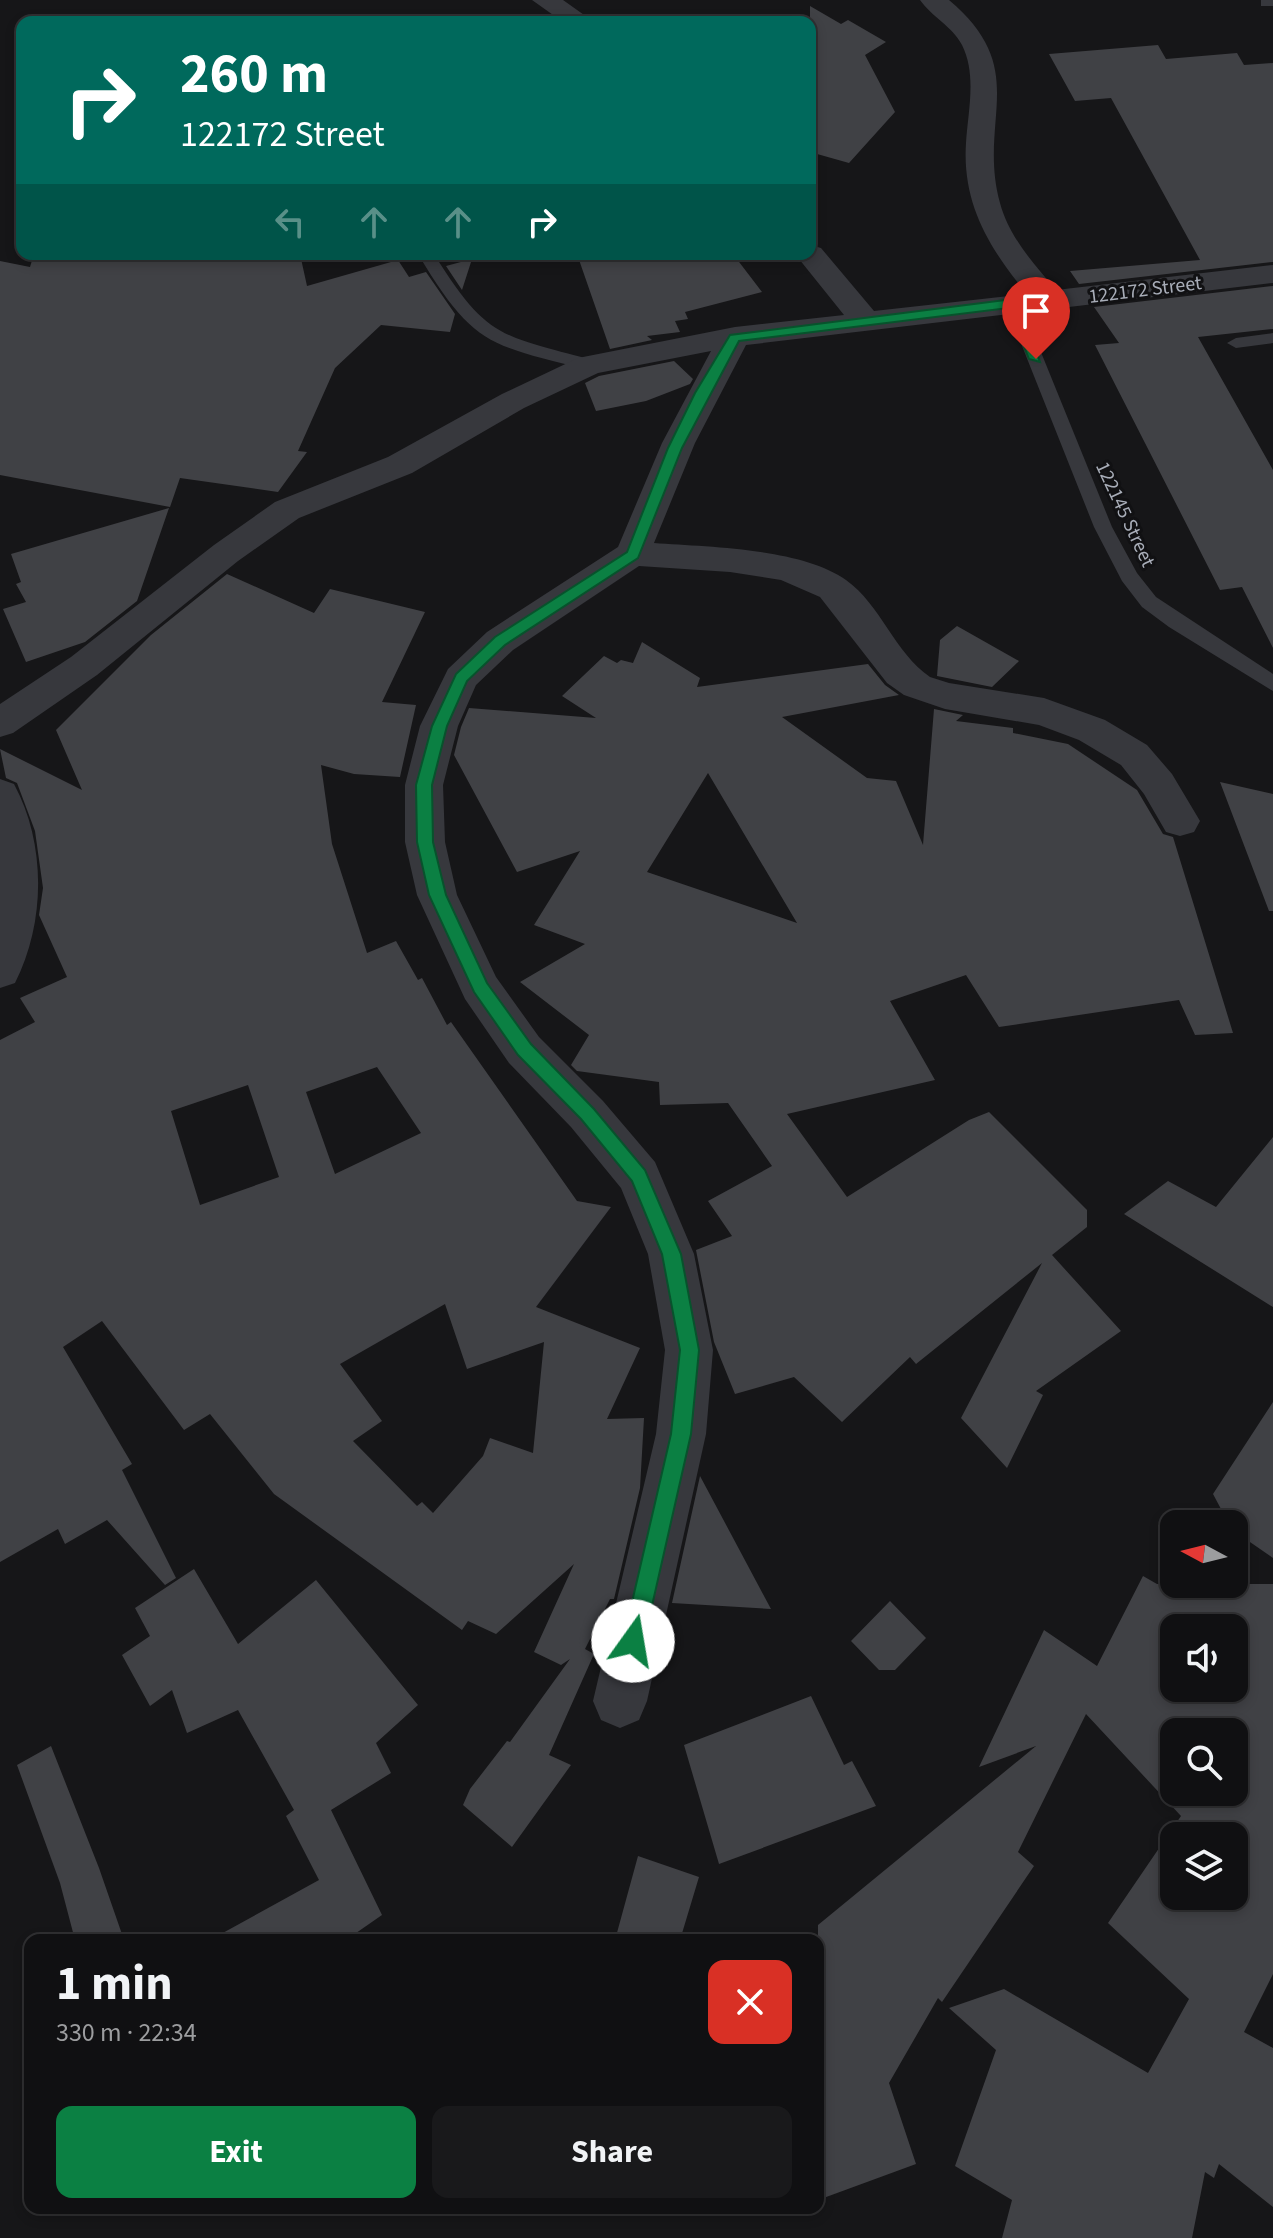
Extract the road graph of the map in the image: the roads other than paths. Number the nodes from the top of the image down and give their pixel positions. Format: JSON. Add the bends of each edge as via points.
{"nodes":[{"id":1,"x":545,"y":0,"type":"edge"},
{"id":2,"x":933,"y":0,"type":"edge"},
{"id":3,"x":571,"y":16,"type":"edge"},
{"id":4,"x":430,"y":260,"type":"edge"},
{"id":5,"x":815,"y":260,"type":"edge"},
{"id":6,"x":1273,"y":274,"type":"edge"},
{"id":7,"x":1048,"y":300,"type":"junction"},
{"id":8,"x":1013,"y":303,"type":"junction"},
{"id":9,"x":865,"y":320,"type":"junction"},
{"id":10,"x":735,"y":337,"type":"junction"},
{"id":11,"x":1273,"y":338,"type":"edge"},
{"id":12,"x":1236,"y":343,"type":"dead end"},
{"id":13,"x":589,"y":365,"type":"junction"},
{"id":14,"x":633,"y":554,"type":"junction"},
{"id":15,"x":1273,"y":684,"type":"edge"},
{"id":16,"x":0,"y":723,"type":"edge"},
{"id":17,"x":0,"y":794,"type":"edge"},
{"id":18,"x":1180,"y":821,"type":"dead end"},
{"id":19,"x":0,"y":971,"type":"edge"},
{"id":20,"x":620,"y":1701,"type":"dead end"}],
"edges":[{"from":1,"to":3,"type":"street"},
{"from":2,"to":7,"type":"street","via":[[957,16],[977,43],[985,74],[980,159],[985,199],[1010,254]]},
{"from":4,"to":13,"type":"lane","via":[[457,302],[492,336]]},
{"from":5,"to":9,"type":"street"},
{"from":6,"to":7,"type":"street","name":"122172 Street"},
{"from":7,"to":8,"type":"street","name":"122172 Street"},
{"from":8,"to":9,"type":"street","name":"122172 Street"},
{"from":8,"to":15,"type":"lane","name":"122145 Street","via":[[1103,527],[1129,576],[1149,602]]},
{"from":9,"to":10,"type":"street","name":"122172 Street"},
{"from":10,"to":13,"type":"street","name":"122172 Street"},
{"from":10,"to":14,"type":"street","via":[[675,448]]},
{"from":11,"to":12,"type":"lane"},
{"from":13,"to":16,"type":"street","name":"122172 Street","via":[[400,465],[287,510],[84,666]]},
{"from":14,"to":18,"type":"street","via":[[787,569],[833,588],[900,674],[917,686],[945,696],[1044,712],[1092,730],[1134,755]]},
{"from":14,"to":20,"type":"street","via":[[500,641],[461,678],[439,726],[424,785],[425,842],[437,895],[480,987],[524,1050],[639,1176],[671,1254],[689,1350],[681,1434]]},
{"from":17,"to":19,"type":"street","via":[[15,835],[17,874],[13,925]]}]}
